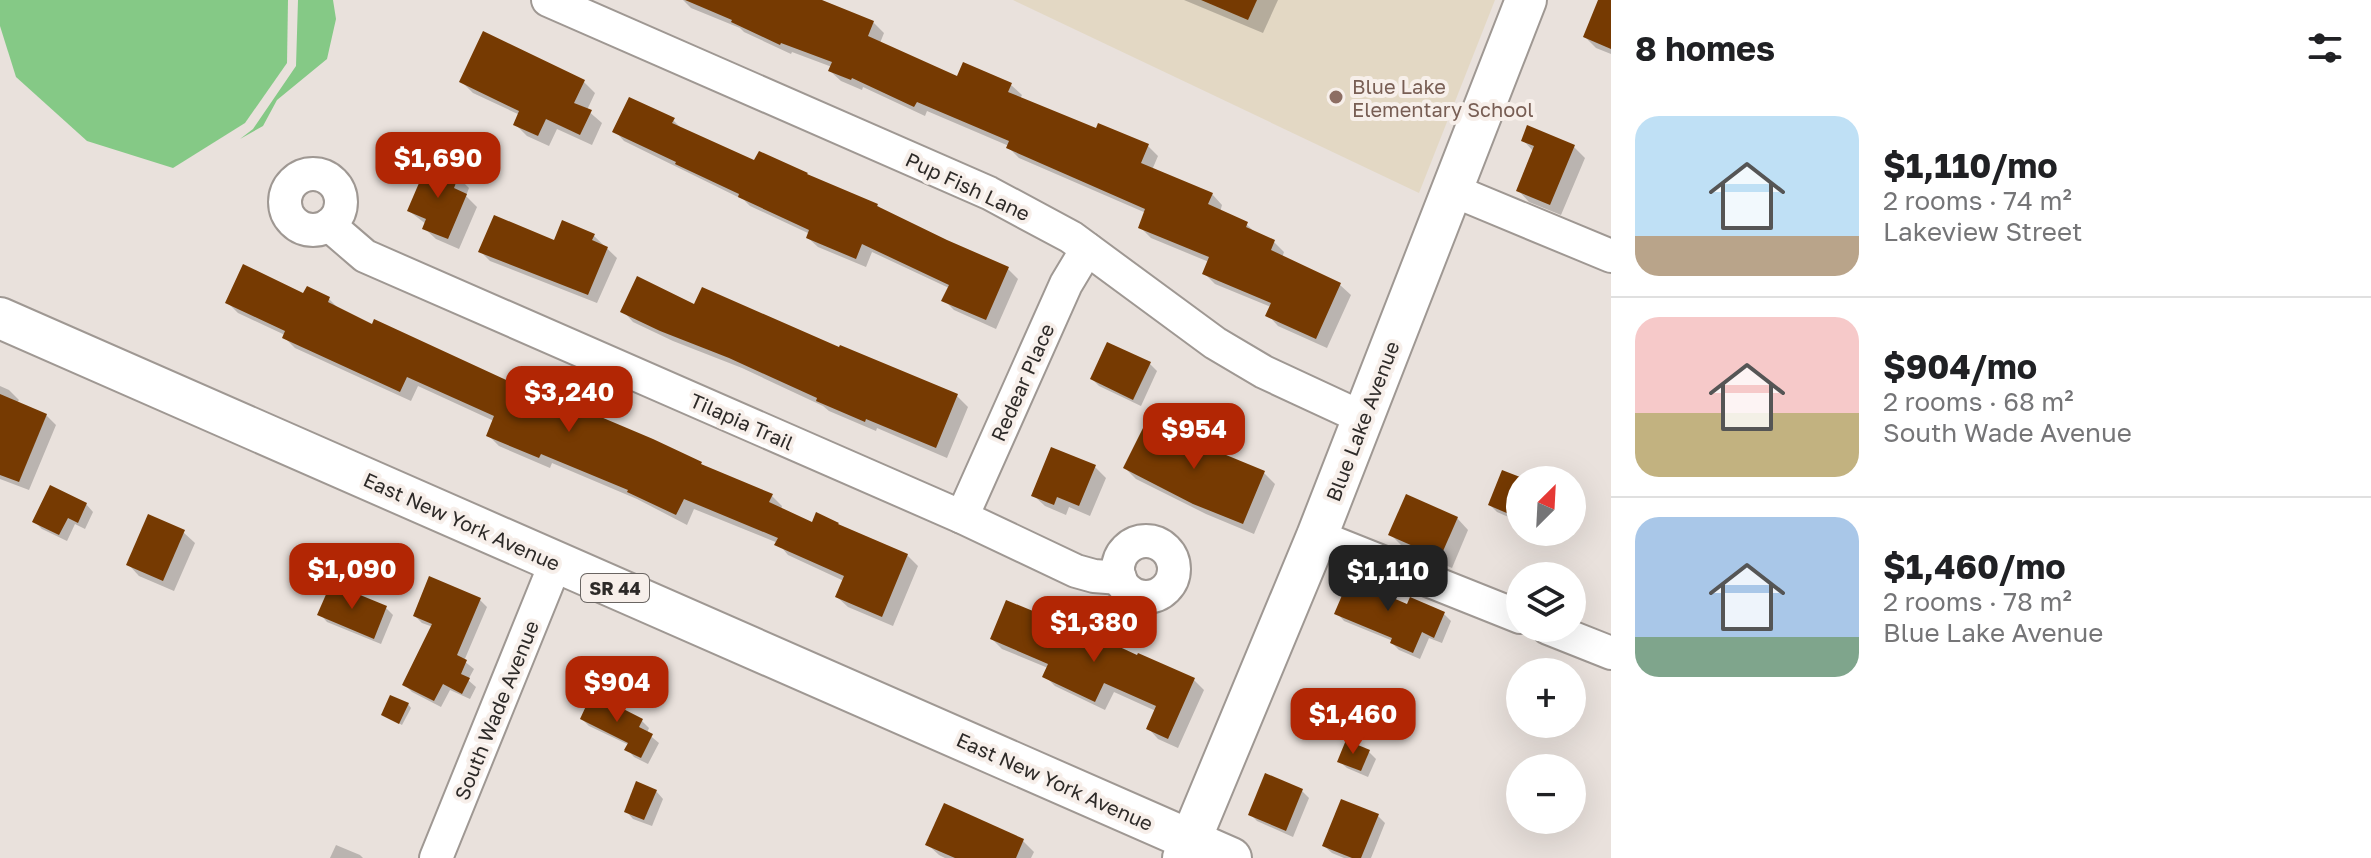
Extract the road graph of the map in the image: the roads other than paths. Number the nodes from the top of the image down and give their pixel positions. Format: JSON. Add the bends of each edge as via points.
{"nodes":[{"id":1,"x":548,"y":0,"type":"edge"},
{"id":2,"x":1526,"y":0,"type":"edge"},
{"id":3,"x":1452,"y":190,"type":"junction"},
{"id":4,"x":329,"y":225,"type":"dead end"},
{"id":5,"x":1087,"y":249,"type":"junction"},
{"id":6,"x":1611,"y":256,"type":"edge"},
{"id":7,"x":0,"y":318,"type":"edge"},
{"id":8,"x":1363,"y":418,"type":"junction"},
{"id":9,"x":962,"y":517,"type":"junction"},
{"id":10,"x":1317,"y":536,"type":"junction"},
{"id":11,"x":556,"y":562,"type":"junction"},
{"id":12,"x":1120,"y":578,"type":"dead end"},
{"id":13,"x":1506,"y":611,"type":"edge"},
{"id":14,"x":1583,"y":642,"type":"edge"},
{"id":15,"x":1611,"y":653,"type":"edge"},
{"id":16,"x":1187,"y":849,"type":"edge"},
{"id":17,"x":436,"y":858,"type":"edge"},
{"id":18,"x":1231,"y":858,"type":"edge"}],
"edges":[{"from":1,"to":5,"type":"street","name":"Pup Fish Lane","via":[[989,193]]},
{"from":2,"to":3,"type":"main road","name":"Blue Lake Avenue"},
{"from":3,"to":6,"type":"street"},
{"from":3,"to":8,"type":"main road","name":"Blue Lake Avenue"},
{"from":4,"to":9,"type":"street","name":"Tilapia Trail","via":[[365,256]]},
{"from":5,"to":8,"type":"street","name":"Pup Fish Lane","via":[[1215,343]]},
{"from":5,"to":9,"type":"street","name":"Redear Place","via":[[1066,284]]},
{"from":7,"to":11,"type":"main road","name":"East New York Avenue","number":"SR 44"},
{"from":8,"to":10,"type":"main road","name":"Blue Lake Avenue"},
{"from":9,"to":12,"type":"street","name":"Tilapia Trail","via":[[1076,571]]},
{"from":10,"to":13,"type":"street"},
{"from":10,"to":16,"type":"main road","name":"Blue Lake Avenue"},
{"from":11,"to":16,"type":"main road","name":"East New York Avenue","number":"SR 44"},
{"from":11,"to":17,"type":"street","name":"South Wade Avenue"},
{"from":14,"to":15,"type":"street"},
{"from":16,"to":18,"type":"main road","name":"East New York Avenue","number":"SR 44"}]}
